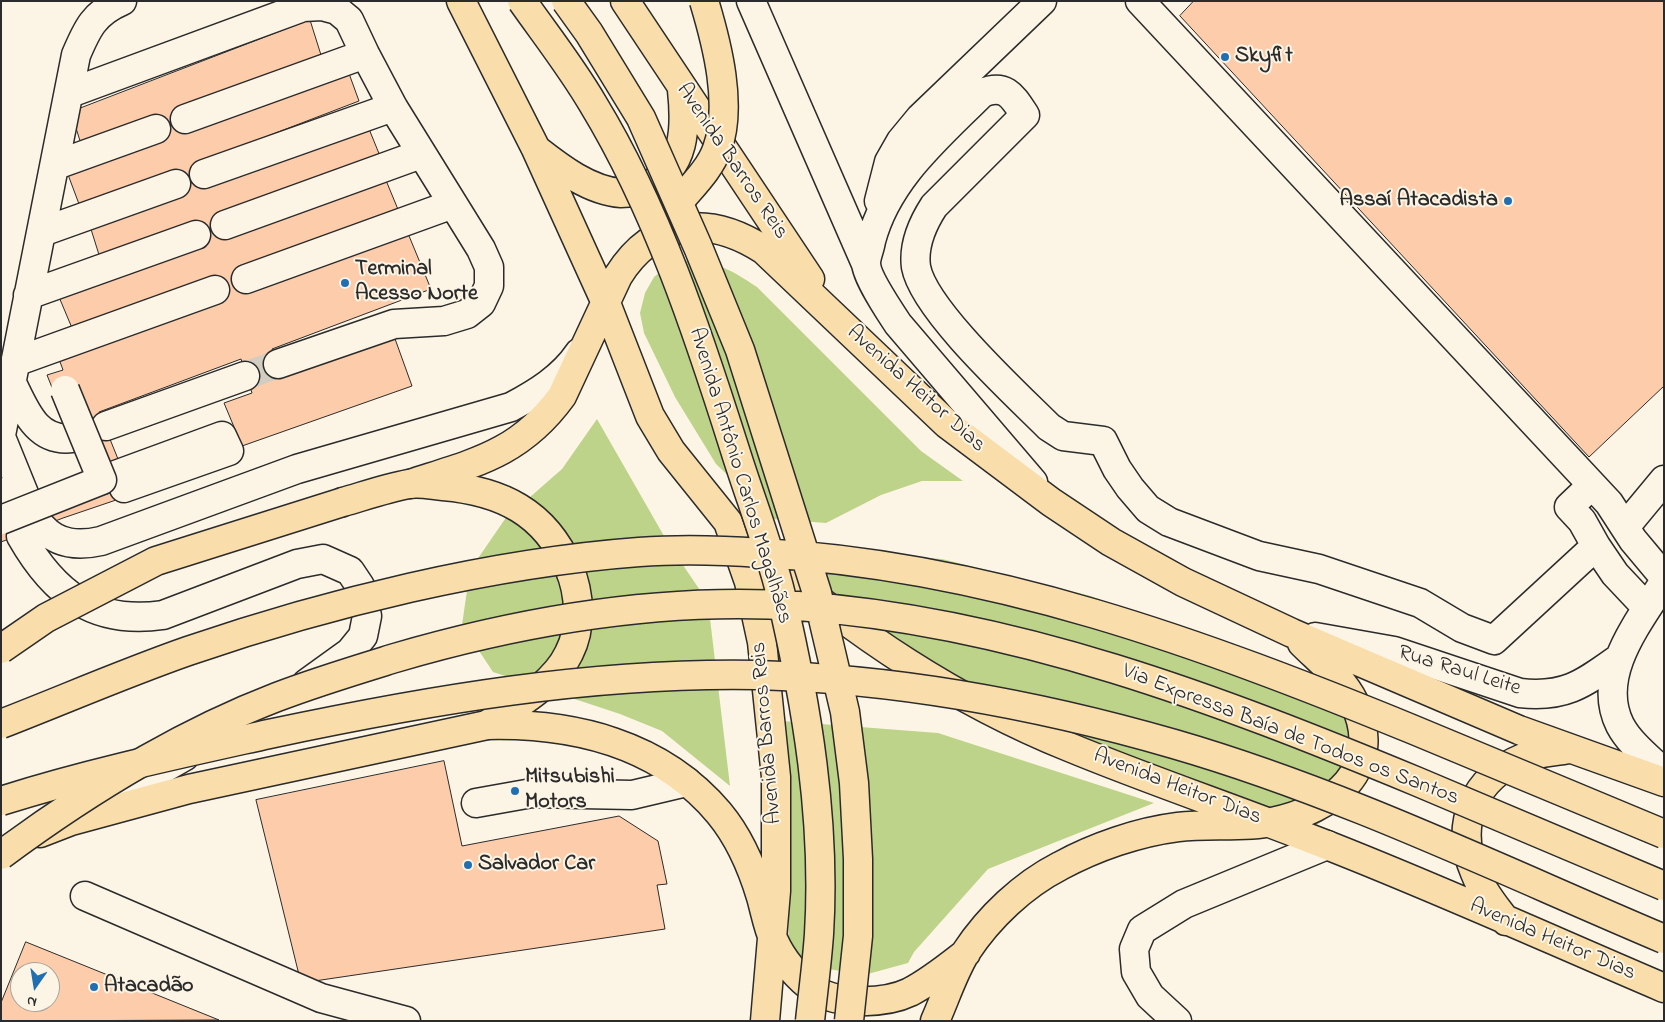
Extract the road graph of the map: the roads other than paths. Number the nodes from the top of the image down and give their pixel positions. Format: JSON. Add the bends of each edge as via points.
{"nodes":[{"id":1,"x":122,"y":1,"type":"edge"},
{"id":2,"x":461,"y":1,"type":"edge"},
{"id":3,"x":522,"y":1,"type":"edge"},
{"id":4,"x":566,"y":1,"type":"edge"},
{"id":5,"x":625,"y":1,"type":"edge"},
{"id":6,"x":704,"y":1,"type":"edge"},
{"id":7,"x":751,"y":1,"type":"edge"},
{"id":8,"x":1042,"y":1,"type":"edge"},
{"id":9,"x":1140,"y":1,"type":"edge"},
{"id":10,"x":365,"y":54,"type":"junction"},
{"id":11,"x":682,"y":90,"type":"junction"},
{"id":12,"x":70,"y":93,"type":"junction"},
{"id":13,"x":393,"y":106,"type":"junction"},
{"id":14,"x":185,"y":119,"type":"dead end"},
{"id":15,"x":156,"y":129,"type":"dead end"},
{"id":16,"x":536,"y":149,"type":"junction"},
{"id":17,"x":421,"y":154,"type":"junction"},
{"id":18,"x":56,"y":165,"type":"junction"},
{"id":19,"x":204,"y":174,"type":"dead end"},
{"id":20,"x":176,"y":184,"type":"dead end"},
{"id":21,"x":679,"y":202,"type":"junction"},
{"id":22,"x":453,"y":204,"type":"junction"},
{"id":23,"x":225,"y":225,"type":"dead end"},
{"id":24,"x":875,"y":226,"type":"junction"},
{"id":25,"x":42,"y":232,"type":"junction"},
{"id":26,"x":196,"y":235,"type":"dead end"},
{"id":27,"x":866,"y":264,"type":"junction"},
{"id":28,"x":246,"y":279,"type":"dead end"},
{"id":29,"x":215,"y":290,"type":"dead end"},
{"id":30,"x":28,"y":296,"type":"junction"},
{"id":31,"x":606,"y":303,"type":"junction"},
{"id":32,"x":839,"y":322,"type":"junction"},
{"id":33,"x":592,"y":333,"type":"junction"},
{"id":34,"x":278,"y":364,"type":"tunnel mouth"},
{"id":35,"x":13,"y":372,"type":"junction"},
{"id":36,"x":245,"y":376,"type":"tunnel mouth"},
{"id":37,"x":65,"y":390,"type":"dead end"},
{"id":38,"x":106,"y":426,"type":"dead end"},
{"id":39,"x":1,"y":436,"type":"edge"},
{"id":40,"x":73,"y":438,"type":"dead end"},
{"id":41,"x":1664,"y":480,"type":"edge"},
{"id":42,"x":410,"y":484,"type":"junction"},
{"id":43,"x":1592,"y":485,"type":"junction"},
{"id":44,"x":1051,"y":502,"type":"junction"},
{"id":45,"x":16,"y":512,"type":"edge"},
{"id":46,"x":728,"y":522,"type":"junction"},
{"id":47,"x":1625,"y":526,"type":"junction"},
{"id":48,"x":1596,"y":546,"type":"junction"},
{"id":49,"x":1664,"y":577,"type":"edge"},
{"id":50,"x":1664,"y":582,"type":"edge"},
{"id":51,"x":1648,"y":608,"type":"junction"},
{"id":52,"x":1292,"y":633,"type":"junction"},
{"id":53,"x":1,"y":649,"type":"edge"},
{"id":54,"x":1618,"y":659,"type":"junction"},
{"id":55,"x":1,"y":724,"type":"edge"},
{"id":56,"x":487,"y":725,"type":"junction"},
{"id":57,"x":1570,"y":749,"type":"junction"},
{"id":58,"x":1664,"y":773,"type":"edge"},
{"id":59,"x":687,"y":782,"type":"junction"},
{"id":60,"x":1664,"y":782,"type":"edge"},
{"id":61,"x":1,"y":802,"type":"edge"},
{"id":62,"x":476,"y":803,"type":"dead end"},
{"id":63,"x":71,"y":821,"type":"junction"},
{"id":64,"x":1270,"y":823,"type":"junction"},
{"id":65,"x":1664,"y":834,"type":"edge"},
{"id":66,"x":1327,"y":845,"type":"junction"},
{"id":67,"x":1,"y":848,"type":"edge"},
{"id":68,"x":1,"y":856,"type":"edge"},
{"id":69,"x":1664,"y":886,"type":"edge"},
{"id":70,"x":85,"y":896,"type":"dead end"},
{"id":71,"x":1506,"y":921,"type":"junction"},
{"id":72,"x":1664,"y":939,"type":"edge"},
{"id":73,"x":774,"y":941,"type":"junction"},
{"id":74,"x":966,"y":953,"type":"junction"},
{"id":75,"x":1664,"y":988,"type":"edge"},
{"id":76,"x":406,"y":1021,"type":"edge"},
{"id":77,"x":765,"y":1021,"type":"edge"},
{"id":78,"x":810,"y":1021,"type":"edge"},
{"id":79,"x":849,"y":1021,"type":"edge"},
{"id":80,"x":935,"y":1021,"type":"edge"},
{"id":81,"x":1177,"y":1021,"type":"edge"}],
"edges":[{"from":1,"to":12,"type":"street","via":[[108,7],[88,27],[76,56]]},
{"from":2,"to":16,"type":"main road"},
{"from":3,"to":78,"type":"main road","name":"Avenida Antônio Carlos Magalhães","bridge":true,"via":[[593,103],[644,202],[694,328],[780,593],[806,715],[814,780],[819,933]]},
{"from":4,"to":21,"type":"main road","name":"Avenida Antônio Carlos Magalhães","bridge":true,"via":[[641,118]]},
{"from":5,"to":11,"type":"main road","name":"Avenida Barros Reis"},
{"from":6,"to":21,"type":"main road","bridge":true,"via":[[715,36],[725,106],[717,149]]},
{"from":7,"to":27,"type":"street"},
{"from":8,"to":24,"type":"street","via":[[900,141],[882,181]]},
{"from":9,"to":43,"type":"street"},
{"from":10,"to":12,"type":"street","via":[[350,20],[337,10],[322,6],[303,7]]},
{"from":10,"to":13,"type":"street"},
{"from":10,"to":14,"type":"street"},
{"from":11,"to":16,"type":"main road","via":[[685,120],[682,144],[675,163],[657,182],[640,190],[622,193],[588,183]]},
{"from":11,"to":32,"type":"main road","name":"Avenida Barros Reis"},
{"from":12,"to":18,"type":"street"},
{"from":13,"to":17,"type":"street"},
{"from":13,"to":19,"type":"street"},
{"from":15,"to":18,"type":"street"},
{"from":16,"to":31,"type":"main road"},
{"from":17,"to":22,"type":"street"},
{"from":17,"to":23,"type":"street"},
{"from":18,"to":25,"type":"street"},
{"from":20,"to":25,"type":"street"},
{"from":21,"to":79,"type":"main road","name":"Avenida Antônio Carlos Magalhães","bridge":true,"via":[[740,350],[817,593],[845,712],[854,783],[858,859],[858,936]]},
{"from":22,"to":28,"type":"street"},
{"from":22,"to":34,"type":"street","via":[[489,267],[489,286],[481,303],[467,314],[444,321],[394,324]]},
{"from":24,"to":27,"type":"street"},
{"from":24,"to":48,"type":"street","via":[[914,161],[982,93],[992,89],[1003,90],[1012,96],[1025,115],[934,206],[920,233],[916,251],[916,266],[922,283],[948,323],[1049,427],[1063,436],[1103,441],[1130,488],[1157,516],[1259,556],[1319,568],[1412,600],[1462,628],[1494,640]]},
{"from":25,"to":30,"type":"street"},
{"from":26,"to":30,"type":"street"},
{"from":27,"to":44,"type":"street","via":[[898,324]]},
{"from":29,"to":35,"type":"street"},
{"from":30,"to":35,"type":"street"},
{"from":31,"to":32,"type":"main road","via":[[629,258],[641,247],[678,229],[718,228],[742,236],[764,250]]},
{"from":31,"to":33,"type":"main road"},
{"from":31,"to":46,"type":"main road","name":"Avenida Barros Reis","via":[[650,416],[671,451]]},
{"from":32,"to":44,"type":"main road","name":"Avenida Heitor Dias","via":[[947,424]]},
{"from":33,"to":42,"type":"main road","via":[[562,396],[531,432],[489,458]]},
{"from":33,"to":45,"type":"street","via":[[560,376],[536,394],[502,410],[297,469],[101,541],[83,545],[54,538]]},
{"from":35,"to":39,"type":"street"},
{"from":35,"to":40,"type":"street","via":[[30,418],[42,432],[55,438]]},
{"from":36,"to":38,"type":"street"},
{"from":37,"to":45,"type":"street","bridge":true,"via":[[113,484]]},
{"from":39,"to":45,"type":"street"},
{"from":41,"to":47,"type":"street"},
{"from":42,"to":53,"type":"main road","bridge":true,"via":[[342,502],[156,561],[46,618]]},
{"from":42,"to":56,"type":"main road","via":[[464,488],[511,502],[549,533],[562,551],[575,582],[578,605],[576,634],[569,654],[555,673],[534,692]]},
{"from":43,"to":47,"type":"street"},
{"from":43,"to":48,"type":"street","via":[[1569,507],[1582,521]]},
{"from":44,"to":52,"type":"main road","name":"Avenida Heitor Dias","via":[[1112,542],[1184,582]]},
{"from":45,"to":63,"type":"street","via":[[48,577],[66,594],[113,616],[139,619],[163,616],[297,564],[323,559],[350,571],[360,586],[367,616],[363,636],[350,652],[285,700]]},
{"from":46,"to":64,"type":"main road","name":"Avenida Heitor Dias","via":[[812,595],[936,680],[1068,747]]},
{"from":46,"to":73,"type":"main road","name":"Avenida Barros Reis","via":[[749,582],[762,642],[776,777]]},
{"from":47,"to":49,"type":"street"},
{"from":48,"to":51,"type":"street","via":[[1615,574]]},
{"from":50,"to":51,"type":"street","name":"Rua Raul Leite"},
{"from":51,"to":54,"type":"street","name":"Rua Raul Leite"},
{"from":52,"to":54,"type":"street","name":"Rua Raul Leite","via":[[1394,651],[1520,693],[1535,695],[1566,692]]},
{"from":52,"to":57,"type":"main road","name":"Avenida Heitor Dias"},
{"from":52,"to":64,"type":"main road","via":[[1336,677],[1354,701],[1365,731],[1361,755],[1351,780],[1334,798],[1303,814]]},
{"from":54,"to":58,"type":"street","name":"Rua Raul Leite","via":[[1614,712],[1631,742]]},
{"from":55,"to":65,"type":"main road","bridge":true,"via":[[187,652],[276,624],[448,580],[537,563],[640,552],[714,550],[792,554],[940,574],[1092,612],[1189,642],[1312,688]]},
{"from":56,"to":59,"type":"main road","via":[[527,724],[598,736],[648,757]]},
{"from":56,"to":63,"type":"main road","via":[[189,789]]},
{"from":57,"to":60,"type":"main road","name":"Avenida Heitor Dias"},
{"from":57,"to":71,"type":"main road","via":[[1525,757],[1499,770],[1481,789],[1468,815],[1466,838],[1474,873]]},
{"from":59,"to":62,"type":"street","via":[[632,795],[532,792]]},
{"from":59,"to":73,"type":"main road","via":[[719,813],[739,843],[752,870]]},
{"from":61,"to":72,"type":"main road","bridge":true,"via":[[167,757],[423,704],[606,680],[755,675],[824,678],[979,698],[1173,744],[1286,780]]},
{"from":63,"to":67,"type":"main road"},
{"from":64,"to":66,"type":"main road","name":"Avenida Heitor Dias"},
{"from":64,"to":74,"type":"main road","via":[[1178,827],[1134,836],[1097,849],[1060,866],[1020,892],[990,922]]},
{"from":66,"to":71,"type":"main road","name":"Avenida Heitor Dias"},
{"from":66,"to":81,"type":"street","via":[[1184,904],[1142,930],[1134,949],[1136,972],[1150,996]]},
{"from":68,"to":69,"type":"main road","name":"Via Expressa Baía de Todos os Santos","bridge":true,"via":[[84,797],[152,756],[277,697],[365,667],[507,629],[595,614],[747,605],[806,607],[950,627],[1128,672],[1345,752]]},
{"from":70,"to":76,"type":"street","via":[[321,998]]},
{"from":71,"to":75,"type":"main road","name":"Avenida Heitor Dias"},
{"from":73,"to":74,"type":"main road","via":[[794,973],[815,990],[835,998],[861,1000],[885,999],[908,993],[933,979]]},
{"from":73,"to":77,"type":"main road","name":"Avenida Barros Reis"},
{"from":74,"to":80,"type":"main road"}]}
